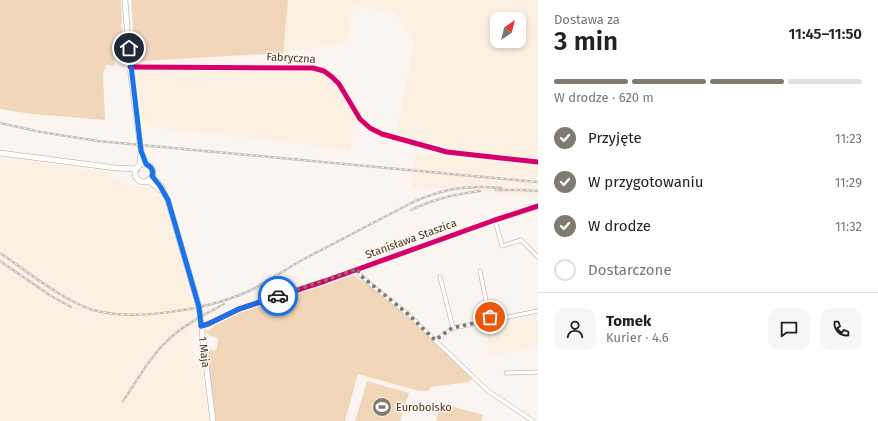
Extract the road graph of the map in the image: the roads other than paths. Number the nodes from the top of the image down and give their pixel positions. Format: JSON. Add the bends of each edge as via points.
{"nodes":[{"id":1,"x":126,"y":0,"type":"edge"},
{"id":2,"x":130,"y":67,"type":"junction"},
{"id":3,"x":141,"y":151,"type":"junction"},
{"id":4,"x":0,"y":153,"type":"edge"},
{"id":5,"x":538,"y":162,"type":"edge"},
{"id":6,"x":146,"y":164,"type":"junction"},
{"id":7,"x":137,"y":169,"type":"junction"},
{"id":8,"x":150,"y":178,"type":"junction"},
{"id":9,"x":538,"y":206,"type":"edge"},
{"id":10,"x":495,"y":220,"type":"junction"},
{"id":11,"x":538,"y":257,"type":"edge"},
{"id":12,"x":357,"y":269,"type":"junction"},
{"id":13,"x":480,"y":271,"type":"dead end"},
{"id":14,"x":440,"y":277,"type":"dead end"},
{"id":15,"x":538,"y":311,"type":"edge"},
{"id":16,"x":490,"y":320,"type":"junction"},
{"id":17,"x":201,"y":326,"type":"junction"},
{"id":18,"x":452,"y":328,"type":"junction"},
{"id":19,"x":435,"y":340,"type":"junction"},
{"id":20,"x":538,"y":372,"type":"edge"},
{"id":21,"x":506,"y":373,"type":"dead end"},
{"id":22,"x":213,"y":421,"type":"edge"},
{"id":23,"x":533,"y":421,"type":"edge"}],
"edges":[{"from":1,"to":2,"type":"street"},
{"from":2,"to":3,"type":"street"},
{"from":2,"to":5,"type":"street","name":"Fabryczna","via":[[313,68],[332,77],[360,119],[382,134],[447,152]]},
{"from":3,"to":6,"type":"street"},
{"from":3,"to":7,"type":"street"},
{"from":4,"to":7,"type":"street"},
{"from":6,"to":7,"type":"street"},
{"from":6,"to":8,"type":"street","via":[[153,172]]},
{"from":7,"to":8,"type":"street","via":[[140,181]]},
{"from":8,"to":17,"type":"street","name":"1 Maja","via":[[168,200],[195,295]]},
{"from":9,"to":10,"type":"street","name":"Stanisława Staszica"},
{"from":10,"to":11,"type":"street","via":[[502,246],[521,240]]},
{"from":10,"to":12,"type":"street","name":"Stanisława Staszica"},
{"from":12,"to":17,"type":"street","name":"Stanisława Staszica","via":[[239,309]]},
{"from":12,"to":19,"type":"street","via":[[360,275]]},
{"from":13,"to":16,"type":"street"},
{"from":14,"to":18,"type":"street"},
{"from":15,"to":16,"type":"street"},
{"from":16,"to":18,"type":"street"},
{"from":17,"to":22,"type":"street","name":"1 Maja"},
{"from":18,"to":19,"type":"street"},
{"from":19,"to":23,"type":"street","via":[[488,391]]},
{"from":20,"to":21,"type":"street"}]}
